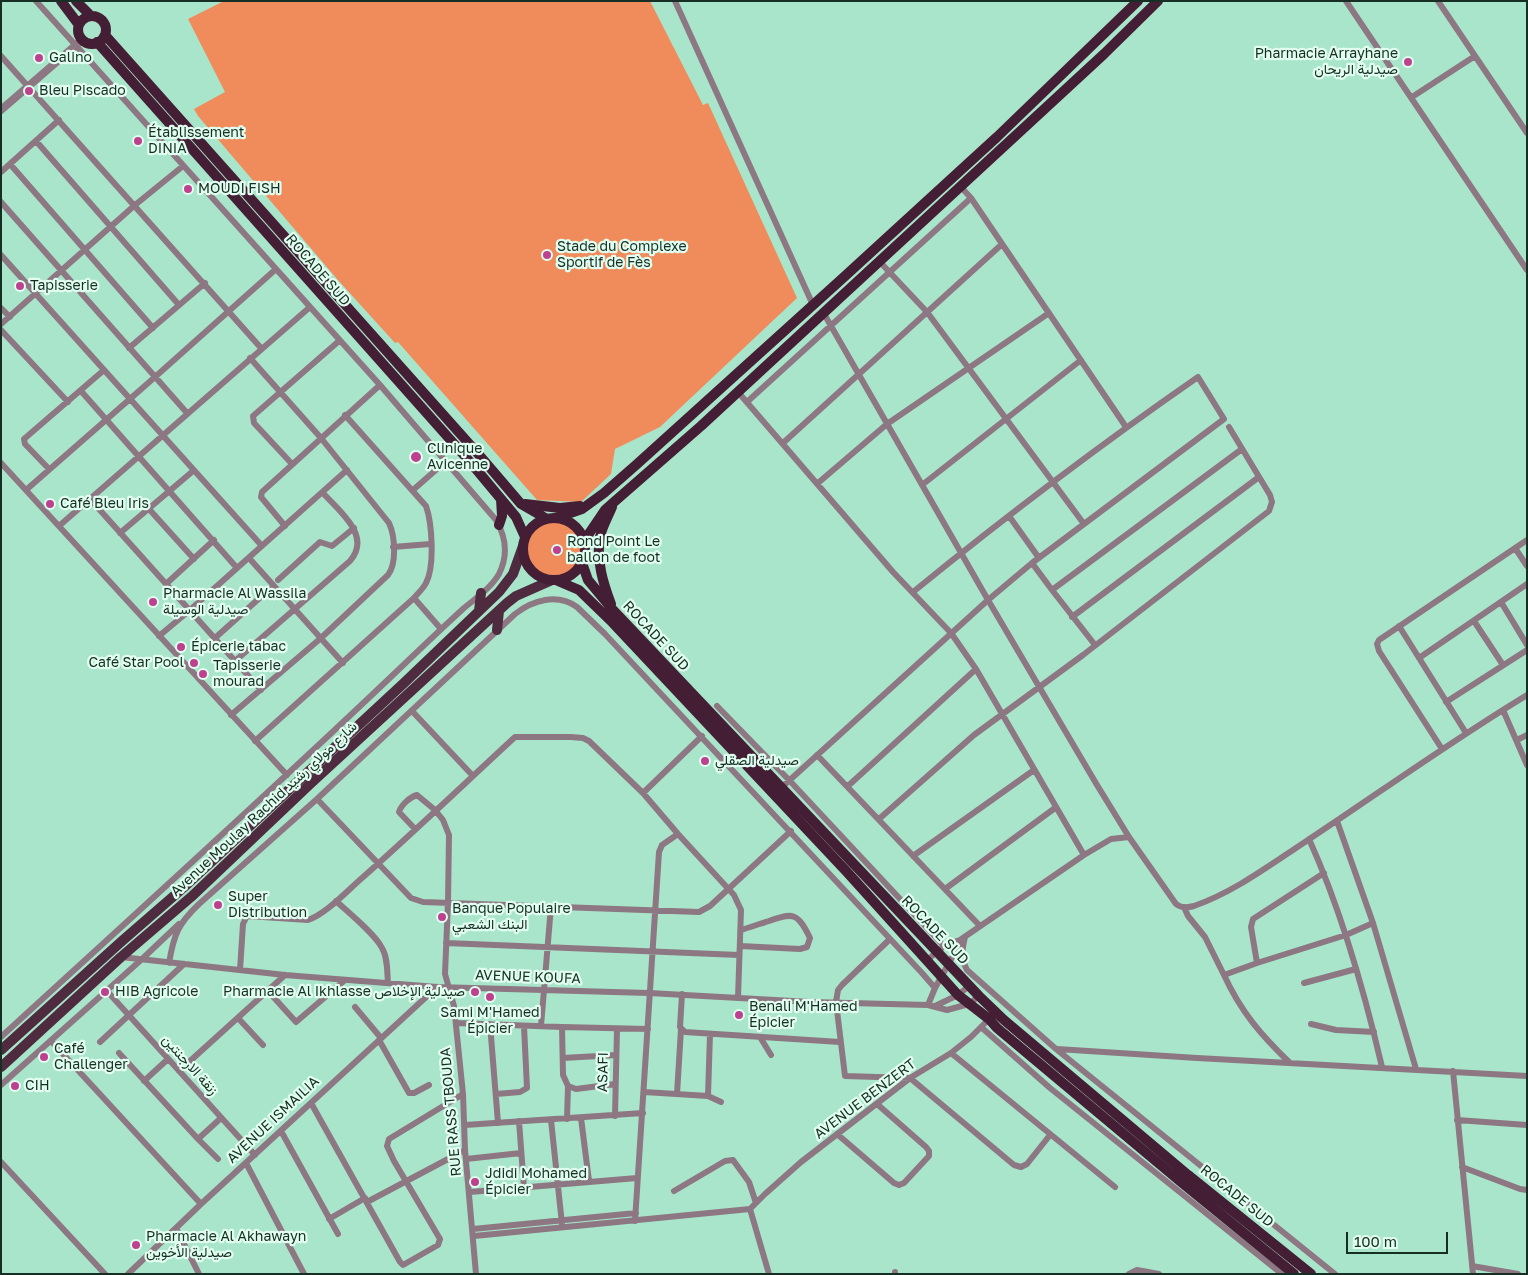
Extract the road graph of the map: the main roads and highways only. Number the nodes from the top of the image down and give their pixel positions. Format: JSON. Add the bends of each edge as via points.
{"nodes":[{"id":1,"x":61,"y":1,"type":"edge"},
{"id":2,"x":76,"y":1,"type":"edge"},
{"id":3,"x":1138,"y":1,"type":"edge"},
{"id":4,"x":1158,"y":1,"type":"edge"},
{"id":5,"x":92,"y":16,"type":"junction"},
{"id":6,"x":79,"y":25,"type":"junction"},
{"id":7,"x":101,"y":39,"type":"junction"},
{"id":8,"x":501,"y":499,"type":"junction"},
{"id":9,"x":614,"y":502,"type":"junction"},
{"id":10,"x":592,"y":503,"type":"junction"},
{"id":11,"x":521,"y":504,"type":"junction"},
{"id":12,"x":552,"y":518,"type":"junction"},
{"id":13,"x":499,"y":526,"type":"road end"},
{"id":14,"x":584,"y":541,"type":"junction"},
{"id":15,"x":524,"y":542,"type":"junction"},
{"id":16,"x":582,"y":563,"type":"junction"},
{"id":17,"x":554,"y":581,"type":"junction"},
{"id":18,"x":481,"y":593,"type":"road end"},
{"id":19,"x":499,"y":610,"type":"junction"},
{"id":20,"x":613,"y":610,"type":"junction"},
{"id":21,"x":479,"y":611,"type":"junction"},
{"id":22,"x":497,"y":630,"type":"road end"},
{"id":23,"x":993,"y":1016,"type":"junction"},
{"id":24,"x":1,"y":1050,"type":"edge"},
{"id":25,"x":1,"y":1066,"type":"edge"},
{"id":26,"x":1294,"y":1274,"type":"edge"},
{"id":27,"x":1311,"y":1274,"type":"edge"}],
"edges":[{"from":1,"to":6,"type":"highway"},
{"from":2,"to":5,"type":"highway"},
{"from":3,"to":10,"type":"highway","via":[[997,136]]},
{"from":4,"to":9,"type":"highway","via":[[738,392]]},
{"from":5,"to":6,"type":"highway","via":[[86,17]]},
{"from":5,"to":7,"type":"highway","via":[[104,22],[106,31]]},
{"from":6,"to":7,"type":"highway","via":[[79,42]]},
{"from":7,"to":8,"type":"highway","name":"ROCADE SUD"},
{"from":7,"to":11,"type":"highway","name":"ROCADE SUD","via":[[333,292]]},
{"from":8,"to":13,"type":"highway"},
{"from":8,"to":15,"type":"highway","name":"ROCADE SUD","via":[[516,517]]},
{"from":9,"to":14,"type":"highway"},
{"from":9,"to":20,"type":"highway","via":[[599,547],[600,570]]},
{"from":10,"to":11,"type":"highway","via":[[570,508]]},
{"from":10,"to":12,"type":"highway","via":[[576,512]]},
{"from":11,"to":12,"type":"highway","name":"ROCADE SUD"},
{"from":12,"to":14,"type":"highway","via":[[564,520],[577,528]]},
{"from":12,"to":15,"type":"highway","via":[[538,522],[530,529]]},
{"from":14,"to":16,"type":"highway"},
{"from":15,"to":17,"type":"highway","via":[[523,556],[533,573]]},
{"from":15,"to":21,"type":"main road","name":"Avenue Moulay Rachid شارع مولاي رشيد","via":[[507,584]]},
{"from":16,"to":17,"type":"highway","via":[[575,573]]},
{"from":16,"to":20,"type":"highway","name":"ROCADE SUD","via":[[588,580]]},
{"from":17,"to":19,"type":"main road","name":"Avenue Moulay Rachid شارع مولاي رشيد","via":[[516,596]]},
{"from":17,"to":23,"type":"highway","name":"ROCADE SUD","via":[[580,590],[958,995]]},
{"from":18,"to":21,"type":"main road"},
{"from":19,"to":22,"type":"main road"},
{"from":19,"to":25,"type":"main road","name":"Avenue Moulay Rachid شارع مولاي رشيد","via":[[191,897]]},
{"from":20,"to":23,"type":"highway","name":"ROCADE SUD","via":[[781,788],[940,949],[948,964],[979,996]]},
{"from":21,"to":24,"type":"main road","name":"Avenue Moulay Rachid شارع مولاي رشيد","via":[[183,888]]},
{"from":23,"to":26,"type":"highway","name":"ROCADE SUD","via":[[1004,1034]]},
{"from":23,"to":27,"type":"highway","name":"ROCADE SUD","via":[[1028,1041]]}]}
